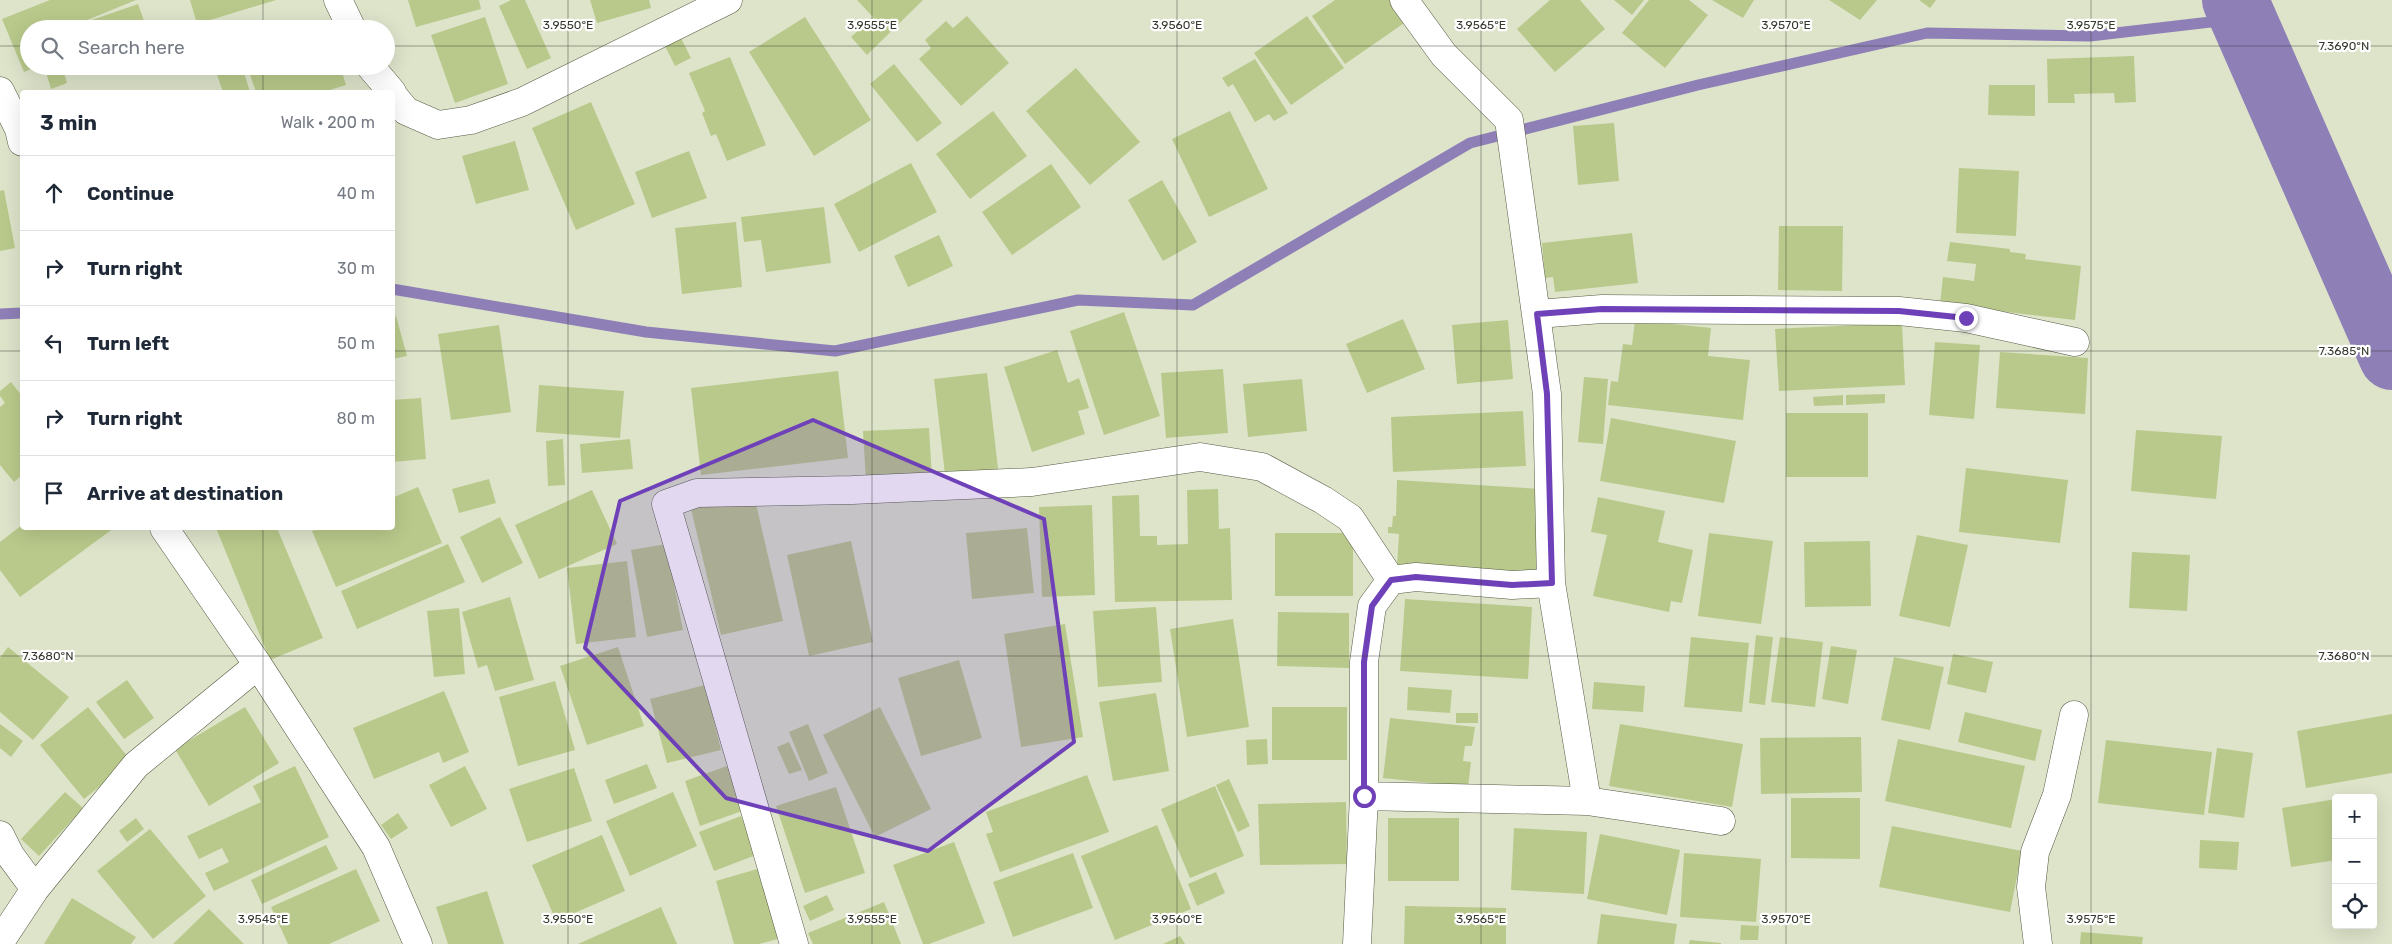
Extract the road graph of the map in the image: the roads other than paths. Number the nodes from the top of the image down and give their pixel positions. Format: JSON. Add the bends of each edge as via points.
{"nodes":[{"id":1,"x":338,"y":0,"type":"edge"},
{"id":2,"x":728,"y":0,"type":"edge"},
{"id":3,"x":1404,"y":0,"type":"edge"},
{"id":4,"x":348,"y":20,"type":"edge"},
{"id":5,"x":377,"y":75,"type":"edge"},
{"id":6,"x":0,"y":90,"type":"edge"},
{"id":7,"x":390,"y":90,"type":"edge"},
{"id":8,"x":395,"y":97,"type":"edge"},
{"id":9,"x":20,"y":133,"type":"edge"},
{"id":10,"x":1537,"y":314,"type":"junction"},
{"id":11,"x":2075,"y":342,"type":"dead end"},
{"id":12,"x":165,"y":530,"type":"edge"},
{"id":13,"x":1391,"y":580,"type":"junction"},
{"id":14,"x":1552,"y":583,"type":"junction"},
{"id":15,"x":258,"y":665,"type":"junction"},
{"id":16,"x":2074,"y":715,"type":"dead end"},
{"id":17,"x":1364,"y":796,"type":"junction"},
{"id":18,"x":1587,"y":801,"type":"junction"},
{"id":19,"x":1721,"y":821,"type":"dead end"},
{"id":20,"x":0,"y":835,"type":"edge"},
{"id":21,"x":35,"y":889,"type":"junction"},
{"id":22,"x":0,"y":942,"type":"edge"},
{"id":23,"x":785,"y":942,"type":"edge"},
{"id":24,"x":418,"y":944,"type":"edge"},
{"id":25,"x":1357,"y":944,"type":"edge"},
{"id":26,"x":2038,"y":944,"type":"edge"}],
"edges":[{"from":1,"to":4,"type":"street"},
{"from":2,"to":8,"type":"street","via":[[522,102],[471,120],[438,125],[406,110]]},
{"from":3,"to":10,"type":"street","via":[[1444,55],[1511,131]]},
{"from":5,"to":7,"type":"street"},
{"from":6,"to":9,"type":"street"},
{"from":10,"to":11,"type":"street","via":[[1602,309],[1899,311],[1966,318]]},
{"from":10,"to":14,"type":"street","via":[[1547,394]]},
{"from":12,"to":15,"type":"street"},
{"from":13,"to":14,"type":"street","via":[[1416,577],[1512,585]]},
{"from":13,"to":17,"type":"street","via":[[1372,606],[1366,653]]},
{"from":13,"to":23,"type":"street","via":[[1350,518],[1323,500],[1262,467],[1200,457],[1032,482],[852,490],[697,492],[666,504]]},
{"from":14,"to":18,"type":"street"},
{"from":15,"to":21,"type":"street","via":[[136,765]]},
{"from":15,"to":24,"type":"street","via":[[376,847]]},
{"from":16,"to":26,"type":"street","via":[[2057,795],[2035,852],[2031,887]]},
{"from":17,"to":18,"type":"street"},
{"from":17,"to":25,"type":"street"},
{"from":18,"to":19,"type":"street"},
{"from":20,"to":21,"type":"street"},
{"from":21,"to":22,"type":"street"}]}
